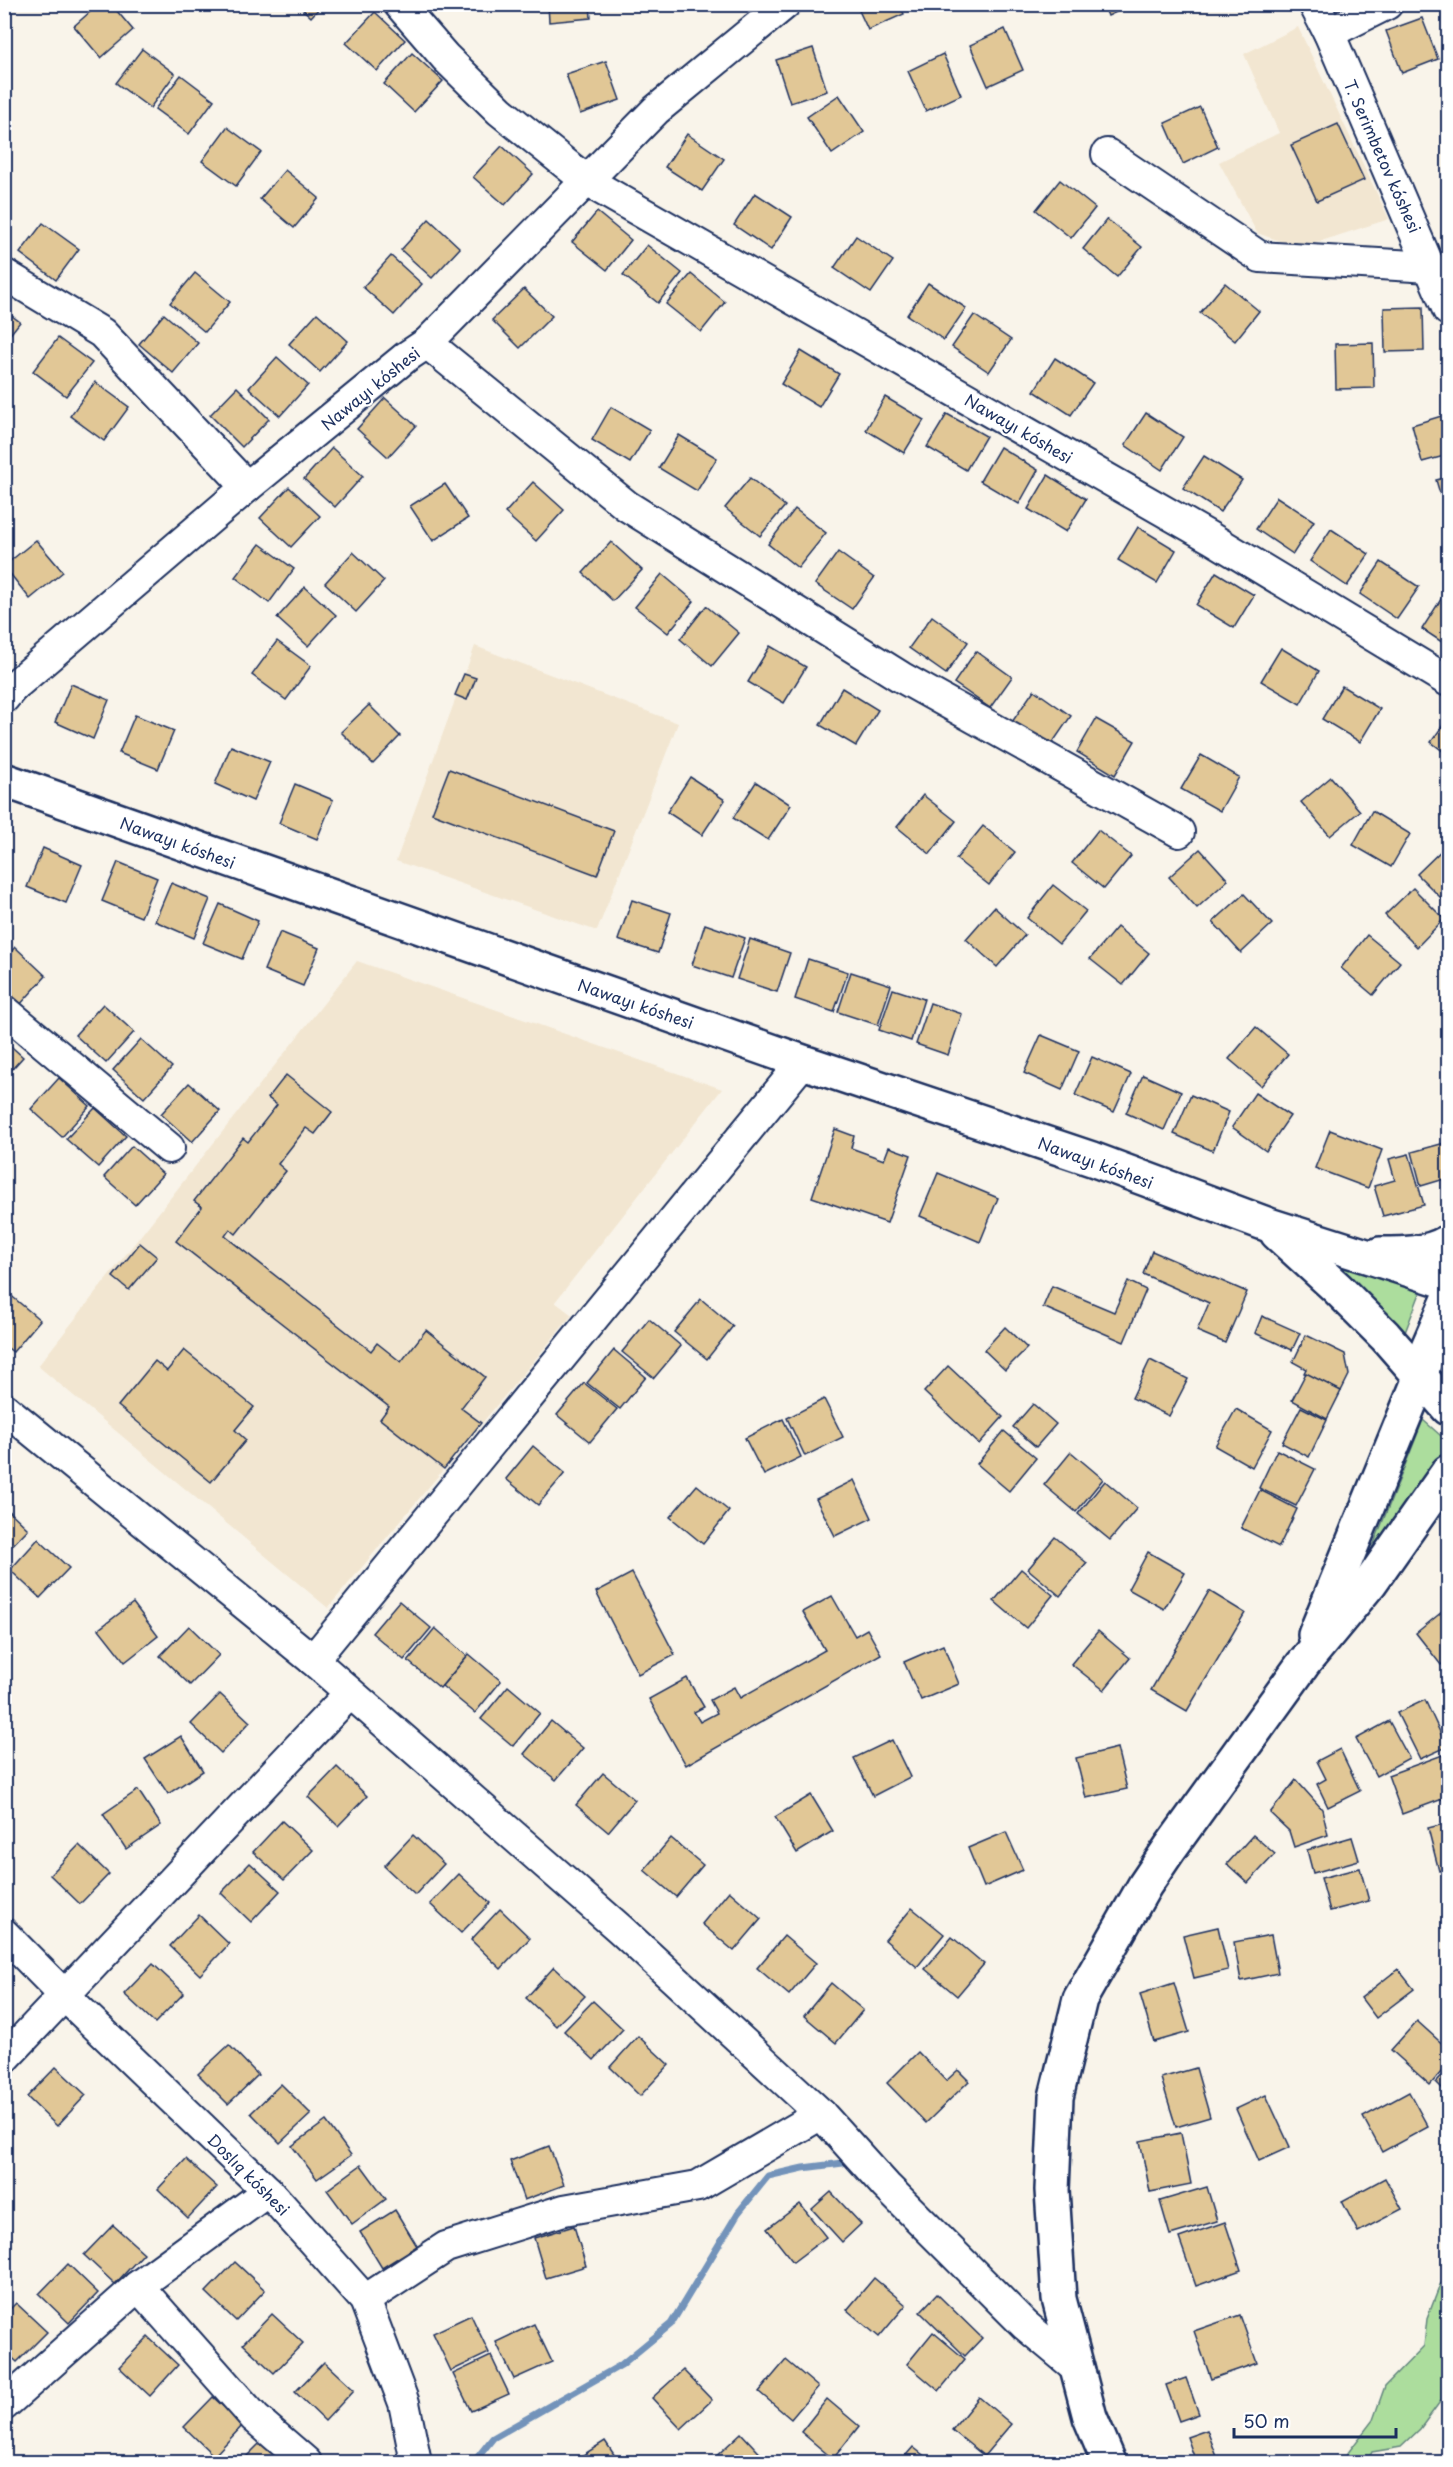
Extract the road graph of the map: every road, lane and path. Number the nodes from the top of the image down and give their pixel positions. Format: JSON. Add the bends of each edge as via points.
{"nodes":[{"id":1,"x":399,"y":4,"type":"edge"},
{"id":2,"x":785,"y":4,"type":"edge"},
{"id":3,"x":1314,"y":4,"type":"edge"},
{"id":4,"x":1387,"y":4,"type":"edge"},
{"id":5,"x":1329,"y":33,"type":"junction"},
{"id":6,"x":1107,"y":154,"type":"dead end"},
{"id":7,"x":587,"y":182,"type":"junction"},
{"id":8,"x":1431,"y":267,"type":"junction"},
{"id":9,"x":4,"y":274,"type":"edge"},
{"id":10,"x":1449,"y":310,"type":"edge"},
{"id":11,"x":427,"y":343,"type":"junction"},
{"id":12,"x":247,"y":487,"type":"junction"},
{"id":13,"x":1449,"y":681,"type":"edge"},
{"id":14,"x":4,"y":698,"type":"edge"},
{"id":15,"x":4,"y":780,"type":"edge"},
{"id":16,"x":1179,"y":832,"type":"dead end"},
{"id":17,"x":4,"y":1010,"type":"edge"},
{"id":18,"x":803,"y":1062,"type":"junction"},
{"id":19,"x":169,"y":1148,"type":"dead end"},
{"id":20,"x":1269,"y":1226,"type":"junction"},
{"id":21,"x":1449,"y":1242,"type":"edge"},
{"id":22,"x":1353,"y":1253,"type":"junction"},
{"id":23,"x":1449,"y":1282,"type":"edge"},
{"id":24,"x":1449,"y":1301,"type":"edge"},
{"id":25,"x":1421,"y":1376,"type":"junction"},
{"id":26,"x":4,"y":1408,"type":"edge"},
{"id":27,"x":1449,"y":1408,"type":"edge"},
{"id":28,"x":1449,"y":1472,"type":"edge"},
{"id":29,"x":1449,"y":1502,"type":"edge"},
{"id":30,"x":1413,"y":1522,"type":"junction"},
{"id":31,"x":313,"y":1660,"type":"junction"},
{"id":32,"x":1303,"y":1664,"type":"junction"},
{"id":33,"x":350,"y":1693,"type":"junction"},
{"id":34,"x":4,"y":1934,"type":"edge"},
{"id":35,"x":66,"y":1996,"type":"junction"},
{"id":36,"x":4,"y":2059,"type":"edge"},
{"id":37,"x":821,"y":2114,"type":"junction"},
{"id":38,"x":268,"y":2191,"type":"junction"},
{"id":39,"x":138,"y":2286,"type":"junction"},
{"id":40,"x":365,"y":2300,"type":"junction"},
{"id":41,"x":1078,"y":2369,"type":"junction"},
{"id":42,"x":4,"y":2404,"type":"edge"},
{"id":43,"x":306,"y":2463,"type":"edge"},
{"id":44,"x":416,"y":2463,"type":"edge"},
{"id":45,"x":1109,"y":2463,"type":"edge"}],
"edges":[{"from":1,"to":7,"type":"street","via":[[500,111]]},
{"from":2,"to":7,"type":"street","name":"Nawayı kóshesi","via":[[656,110]]},
{"from":3,"to":5,"type":"street","name":"T. Serimbetov kóshesi"},
{"from":4,"to":5,"type":"street"},
{"from":5,"to":8,"type":"street","name":"T. Serimbetov kóshesi"},
{"from":6,"to":8,"type":"street","via":[[1260,257]]},
{"from":7,"to":11,"type":"street","name":"Nawayı kóshesi"},
{"from":7,"to":13,"type":"street","name":"Nawayı kóshesi","via":[[1211,538]]},
{"from":8,"to":10,"type":"street","name":"T. Serimbetov kóshesi"},
{"from":9,"to":12,"type":"street","via":[[102,333]]},
{"from":11,"to":12,"type":"street","name":"Nawayı kóshesi"},
{"from":11,"to":16,"type":"street","via":[[627,506],[901,677]]},
{"from":12,"to":14,"type":"street","name":"Nawayı kóshesi"},
{"from":15,"to":18,"type":"main road","name":"Nawayı kóshesi"},
{"from":17,"to":19,"type":"street"},
{"from":18,"to":20,"type":"main road","name":"Nawayı kóshesi","via":[[1092,1159]]},
{"from":18,"to":31,"type":"street"},
{"from":20,"to":22,"type":"main road","name":"Nawayı kóshesi"},
{"from":20,"to":25,"type":"main road","via":[[1337,1287]]},
{"from":21,"to":22,"type":"main road","via":[[1437,1249],[1403,1254]]},
{"from":22,"to":23,"type":"main road","name":"Nawayı kóshesi"},
{"from":24,"to":25,"type":"main road","via":[[1428,1347]]},
{"from":25,"to":27,"type":"main road"},
{"from":25,"to":32,"type":"main road"},
{"from":26,"to":31,"type":"street"},
{"from":28,"to":30,"type":"main road"},
{"from":29,"to":30,"type":"street"},
{"from":30,"to":32,"type":"main road","via":[[1370,1583]]},
{"from":31,"to":33,"type":"street"},
{"from":32,"to":41,"type":"main road","via":[[1145,1885],[1080,1999],[1056,2097],[1052,2190],[1059,2299]]},
{"from":33,"to":35,"type":"street"},
{"from":33,"to":37,"type":"street","via":[[620,1929]]},
{"from":34,"to":35,"type":"street","name":"Doslıq kóshesi"},
{"from":35,"to":36,"type":"street"},
{"from":35,"to":38,"type":"street","name":"Doslıq kóshesi"},
{"from":37,"to":40,"type":"street","via":[[698,2186],[564,2210],[446,2247]]},
{"from":37,"to":41,"type":"street","via":[[886,2186],[1017,2316]]},
{"from":38,"to":39,"type":"street"},
{"from":38,"to":40,"type":"street","name":"Doslıq kóshesi"},
{"from":39,"to":42,"type":"street"},
{"from":39,"to":43,"type":"street","via":[[255,2418]]},
{"from":40,"to":44,"type":"street","name":"Doslıq kóshesi","via":[[404,2403]]},
{"from":41,"to":45,"type":"main road","via":[[1090,2417]]}]}
